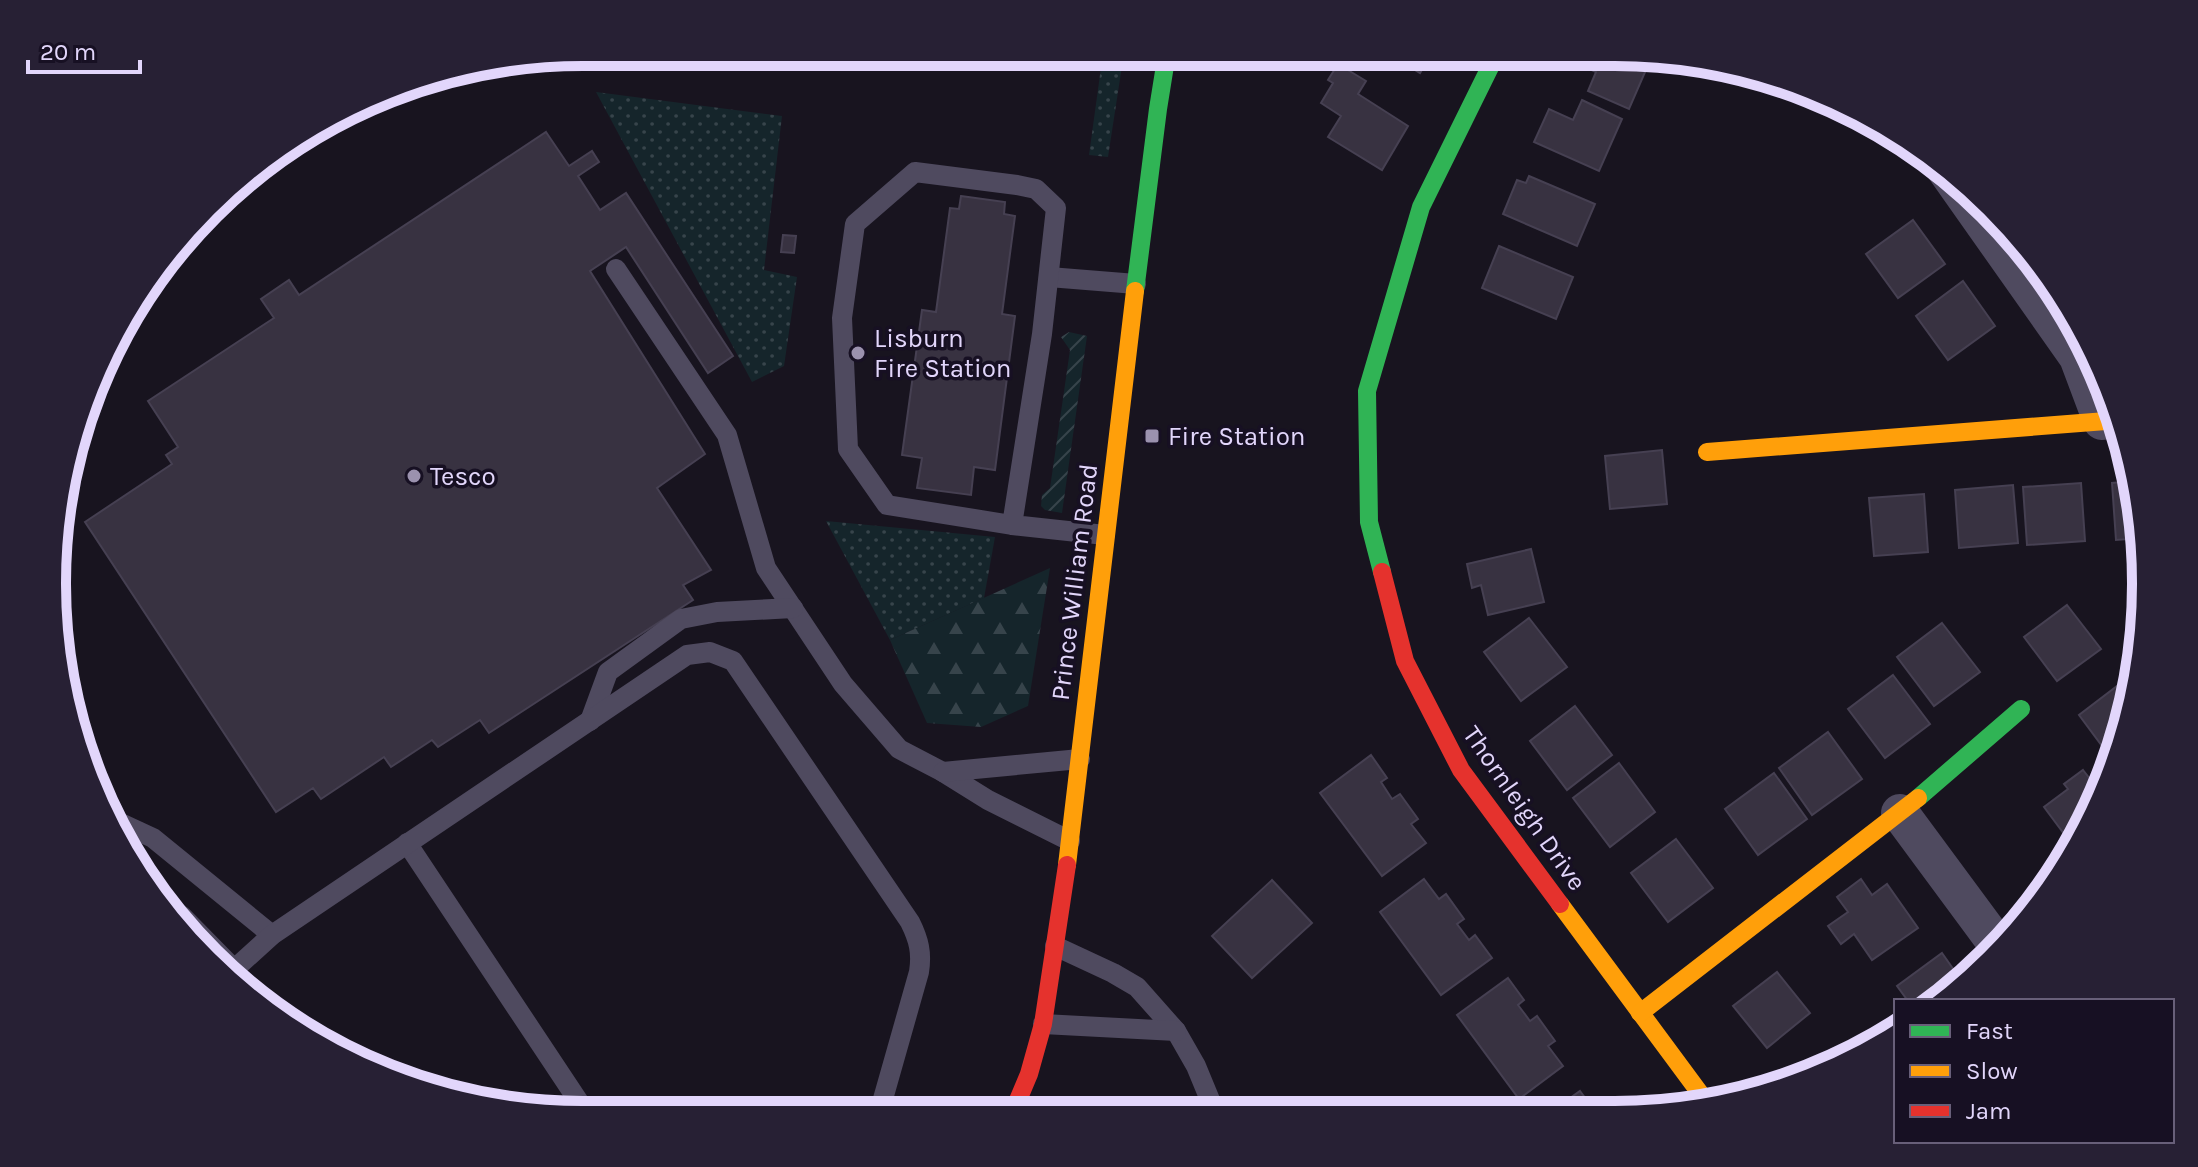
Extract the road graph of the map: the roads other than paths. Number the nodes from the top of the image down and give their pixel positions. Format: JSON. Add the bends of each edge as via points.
{"nodes":[{"id":1,"x":1165,"y":66,"type":"edge"},
{"id":2,"x":1491,"y":66,"type":"edge"},
{"id":3,"x":1980,"y":218,"type":"edge"},
{"id":4,"x":616,"y":269,"type":"dead end"},
{"id":5,"x":1049,"y":277,"type":"junction"},
{"id":6,"x":1136,"y":284,"type":"junction"},
{"id":7,"x":2094,"y":387,"type":"edge"},
{"id":8,"x":2106,"y":420,"type":"edge"},
{"id":9,"x":1707,"y":452,"type":"dead end"},
{"id":10,"x":1012,"y":525,"type":"junction"},
{"id":11,"x":1105,"y":535,"type":"junction"},
{"id":12,"x":793,"y":608,"type":"junction"},
{"id":13,"x":2021,"y":709,"type":"dead end"},
{"id":14,"x":590,"y":721,"type":"junction"},
{"id":15,"x":1080,"y":759,"type":"junction"},
{"id":16,"x":943,"y":772,"type":"junction"},
{"id":17,"x":1900,"y":813,"type":"junction"},
{"id":18,"x":126,"y":826,"type":"edge"},
{"id":19,"x":1070,"y":841,"type":"junction"},
{"id":20,"x":407,"y":843,"type":"junction"},
{"id":21,"x":272,"y":935,"type":"junction"},
{"id":22,"x":1992,"y":937,"type":"edge"},
{"id":23,"x":1055,"y":946,"type":"junction"},
{"id":24,"x":236,"y":967,"type":"edge"},
{"id":25,"x":1640,"y":1013,"type":"junction"},
{"id":26,"x":1043,"y":1024,"type":"junction"},
{"id":27,"x":1176,"y":1031,"type":"junction"},
{"id":28,"x":1700,"y":1094,"type":"edge"},
{"id":29,"x":578,"y":1101,"type":"edge"},
{"id":30,"x":882,"y":1101,"type":"edge"},
{"id":31,"x":1018,"y":1101,"type":"edge"},
{"id":32,"x":1210,"y":1101,"type":"edge"}],
"edges":[{"from":1,"to":6,"type":"street","name":"Prince William Road"},
{"from":2,"to":25,"type":"street","name":"Thornleigh Drive","via":[[1421,207],[1367,391],[1369,522],[1405,661],[1461,770]]},
{"from":3,"to":7,"type":"street"},
{"from":4,"to":12,"type":"lane","via":[[727,435],[766,568]]},
{"from":5,"to":6,"type":"lane"},
{"from":5,"to":10,"type":"lane"},
{"from":5,"to":10,"type":"lane","via":[[1056,208],[1036,189],[915,172],[855,224],[842,318],[848,449],[887,505]]},
{"from":6,"to":11,"type":"street","name":"Prince William Road"},
{"from":8,"to":9,"type":"street"},
{"from":10,"to":11,"type":"lane"},
{"from":11,"to":15,"type":"street","name":"Prince William Road"},
{"from":12,"to":14,"type":"lane","via":[[681,619],[608,672]]},
{"from":12,"to":16,"type":"lane","via":[[843,684],[899,749]]},
{"from":13,"to":17,"type":"street"},
{"from":14,"to":20,"type":"lane"},
{"from":14,"to":30,"type":"lane","via":[[687,655],[710,652],[733,661],[918,937],[919,972]]},
{"from":15,"to":16,"type":"lane"},
{"from":15,"to":19,"type":"street","name":"Prince William Road"},
{"from":16,"to":19,"type":"lane"},
{"from":17,"to":22,"type":"street"},
{"from":17,"to":25,"type":"street"},
{"from":18,"to":21,"type":"lane","via":[[153,838]]},
{"from":19,"to":23,"type":"street","name":"Prince William Road"},
{"from":20,"to":21,"type":"lane"},
{"from":20,"to":29,"type":"lane"},
{"from":21,"to":24,"type":"lane"},
{"from":23,"to":26,"type":"street","name":"Prince William Road"},
{"from":23,"to":27,"type":"lane","via":[[1137,987]]},
{"from":25,"to":28,"type":"street","name":"Thornleigh Drive"},
{"from":26,"to":27,"type":"lane"},
{"from":26,"to":31,"type":"street","name":"Prince William Road"},
{"from":27,"to":32,"type":"lane"}]}
